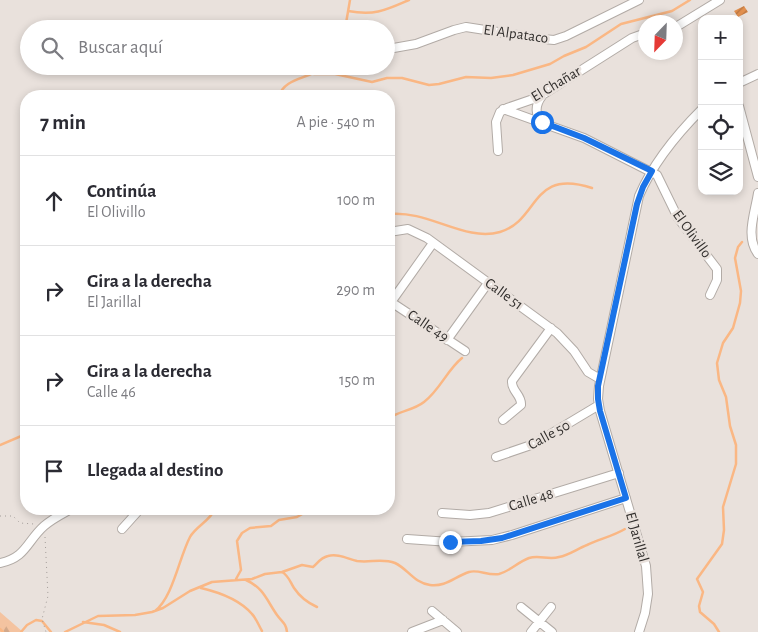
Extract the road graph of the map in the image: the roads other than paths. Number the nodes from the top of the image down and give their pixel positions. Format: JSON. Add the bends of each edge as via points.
{"nodes":[{"id":1,"x":639,"y":0,"type":"edge"},
{"id":2,"x":720,"y":0,"type":"edge"},
{"id":3,"x":683,"y":22,"type":"edge"},
{"id":4,"x":638,"y":36,"type":"edge"},
{"id":5,"x":395,"y":48,"type":"edge"},
{"id":6,"x":758,"y":74,"type":"edge"},
{"id":7,"x":743,"y":81,"type":"edge"},
{"id":8,"x":546,"y":93,"type":"junction"},
{"id":9,"x":504,"y":109,"type":"junction"},
{"id":10,"x":698,"y":113,"type":"edge"},
{"id":11,"x":743,"y":121,"type":"edge"},
{"id":12,"x":546,"y":124,"type":"junction"},
{"id":13,"x":498,"y":151,"type":"dead end"},
{"id":14,"x":652,"y":171,"type":"junction"},
{"id":15,"x":758,"y":177,"type":"edge"},
{"id":16,"x":758,"y":193,"type":"edge"},
{"id":17,"x":395,"y":231,"type":"edge"},
{"id":18,"x":433,"y":243,"type":"junction"},
{"id":19,"x":758,"y":254,"type":"edge"},
{"id":20,"x":488,"y":283,"type":"junction"},
{"id":21,"x":710,"y":295,"type":"dead end"},
{"id":22,"x":395,"y":296,"type":"edge"},
{"id":23,"x":395,"y":306,"type":"edge"},
{"id":24,"x":551,"y":328,"type":"junction"},
{"id":25,"x":447,"y":340,"type":"junction"},
{"id":26,"x":465,"y":351,"type":"dead end"},
{"id":27,"x":600,"y":379,"type":"junction"},
{"id":28,"x":599,"y":405,"type":"junction"},
{"id":29,"x":504,"y":420,"type":"dead end"},
{"id":30,"x":496,"y":457,"type":"dead end"},
{"id":31,"x":619,"y":473,"type":"junction"},
{"id":32,"x":626,"y":498,"type":"junction"},
{"id":33,"x":442,"y":513,"type":"dead end"},
{"id":34,"x":61,"y":515,"type":"edge"},
{"id":35,"x":135,"y":515,"type":"edge"},
{"id":36,"x":122,"y":529,"type":"dead end"},
{"id":37,"x":407,"y":540,"type":"dead end"},
{"id":38,"x":0,"y":563,"type":"edge"},
{"id":39,"x":521,"y":607,"type":"dead end"},
{"id":40,"x":551,"y":607,"type":"dead end"},
{"id":41,"x":432,"y":611,"type":"dead end"},
{"id":42,"x":443,"y":620,"type":"junction"},
{"id":43,"x":539,"y":622,"type":"junction"},
{"id":44,"x":412,"y":632,"type":"edge"},
{"id":45,"x":457,"y":632,"type":"edge"},
{"id":46,"x":532,"y":632,"type":"edge"},
{"id":47,"x":552,"y":632,"type":"edge"},
{"id":48,"x":639,"y":632,"type":"edge"}],
"edges":[{"from":1,"to":5,"type":"street","name":"El Alpataco","via":[[554,40],[466,27]]},
{"from":2,"to":3,"type":"street"},
{"from":4,"to":8,"type":"street","name":"El Chañar"},
{"from":6,"to":7,"type":"street"},
{"from":8,"to":9,"type":"street","name":"El Chañar"},
{"from":8,"to":12,"type":"street","via":[[536,110],[539,119]]},
{"from":9,"to":12,"type":"street","name":"El Olivillo"},
{"from":9,"to":13,"type":"street","via":[[496,122]]},
{"from":10,"to":14,"type":"street","name":"El Jarillal"},
{"from":11,"to":15,"type":"street"},
{"from":12,"to":14,"type":"street","name":"El Olivillo","via":[[584,138]]},
{"from":14,"to":21,"type":"street","name":"El Olivillo","via":[[660,178],[678,218],[717,269],[717,280]]},
{"from":14,"to":27,"type":"street","name":"El Jarillal","via":[[637,204]]},
{"from":16,"to":19,"type":"street","via":[[751,237]]},
{"from":17,"to":18,"type":"street","name":"Calle 51","via":[[415,231]]},
{"from":18,"to":20,"type":"street","name":"Calle 51"},
{"from":18,"to":22,"type":"street"},
{"from":20,"to":24,"type":"street","name":"Calle 51"},
{"from":20,"to":25,"type":"street"},
{"from":23,"to":25,"type":"street","name":"Calle 49"},
{"from":24,"to":27,"type":"street","name":"Calle 51","via":[[569,344],[588,372]]},
{"from":24,"to":29,"type":"street","via":[[512,381],[521,403]]},
{"from":25,"to":26,"type":"street","name":"Calle 49"},
{"from":27,"to":28,"type":"street","name":"El Jarillal"},
{"from":28,"to":30,"type":"street","name":"Calle 50","via":[[534,444]]},
{"from":28,"to":31,"type":"street","name":"El Jarillal"},
{"from":31,"to":32,"type":"street","name":"El Jarillal"},
{"from":31,"to":33,"type":"street","name":"Calle 48","via":[[489,513]]},
{"from":32,"to":37,"type":"street","via":[[492,540]]},
{"from":32,"to":48,"type":"street","name":"El Jarillal","via":[[648,575],[647,603]]},
{"from":34,"to":38,"type":"street","via":[[44,526],[22,554]]},
{"from":35,"to":36,"type":"street"},
{"from":39,"to":43,"type":"street"},
{"from":40,"to":43,"type":"street"},
{"from":41,"to":42,"type":"street"},
{"from":42,"to":44,"type":"street"},
{"from":42,"to":45,"type":"street"},
{"from":43,"to":46,"type":"street"},
{"from":43,"to":47,"type":"street"}]}
